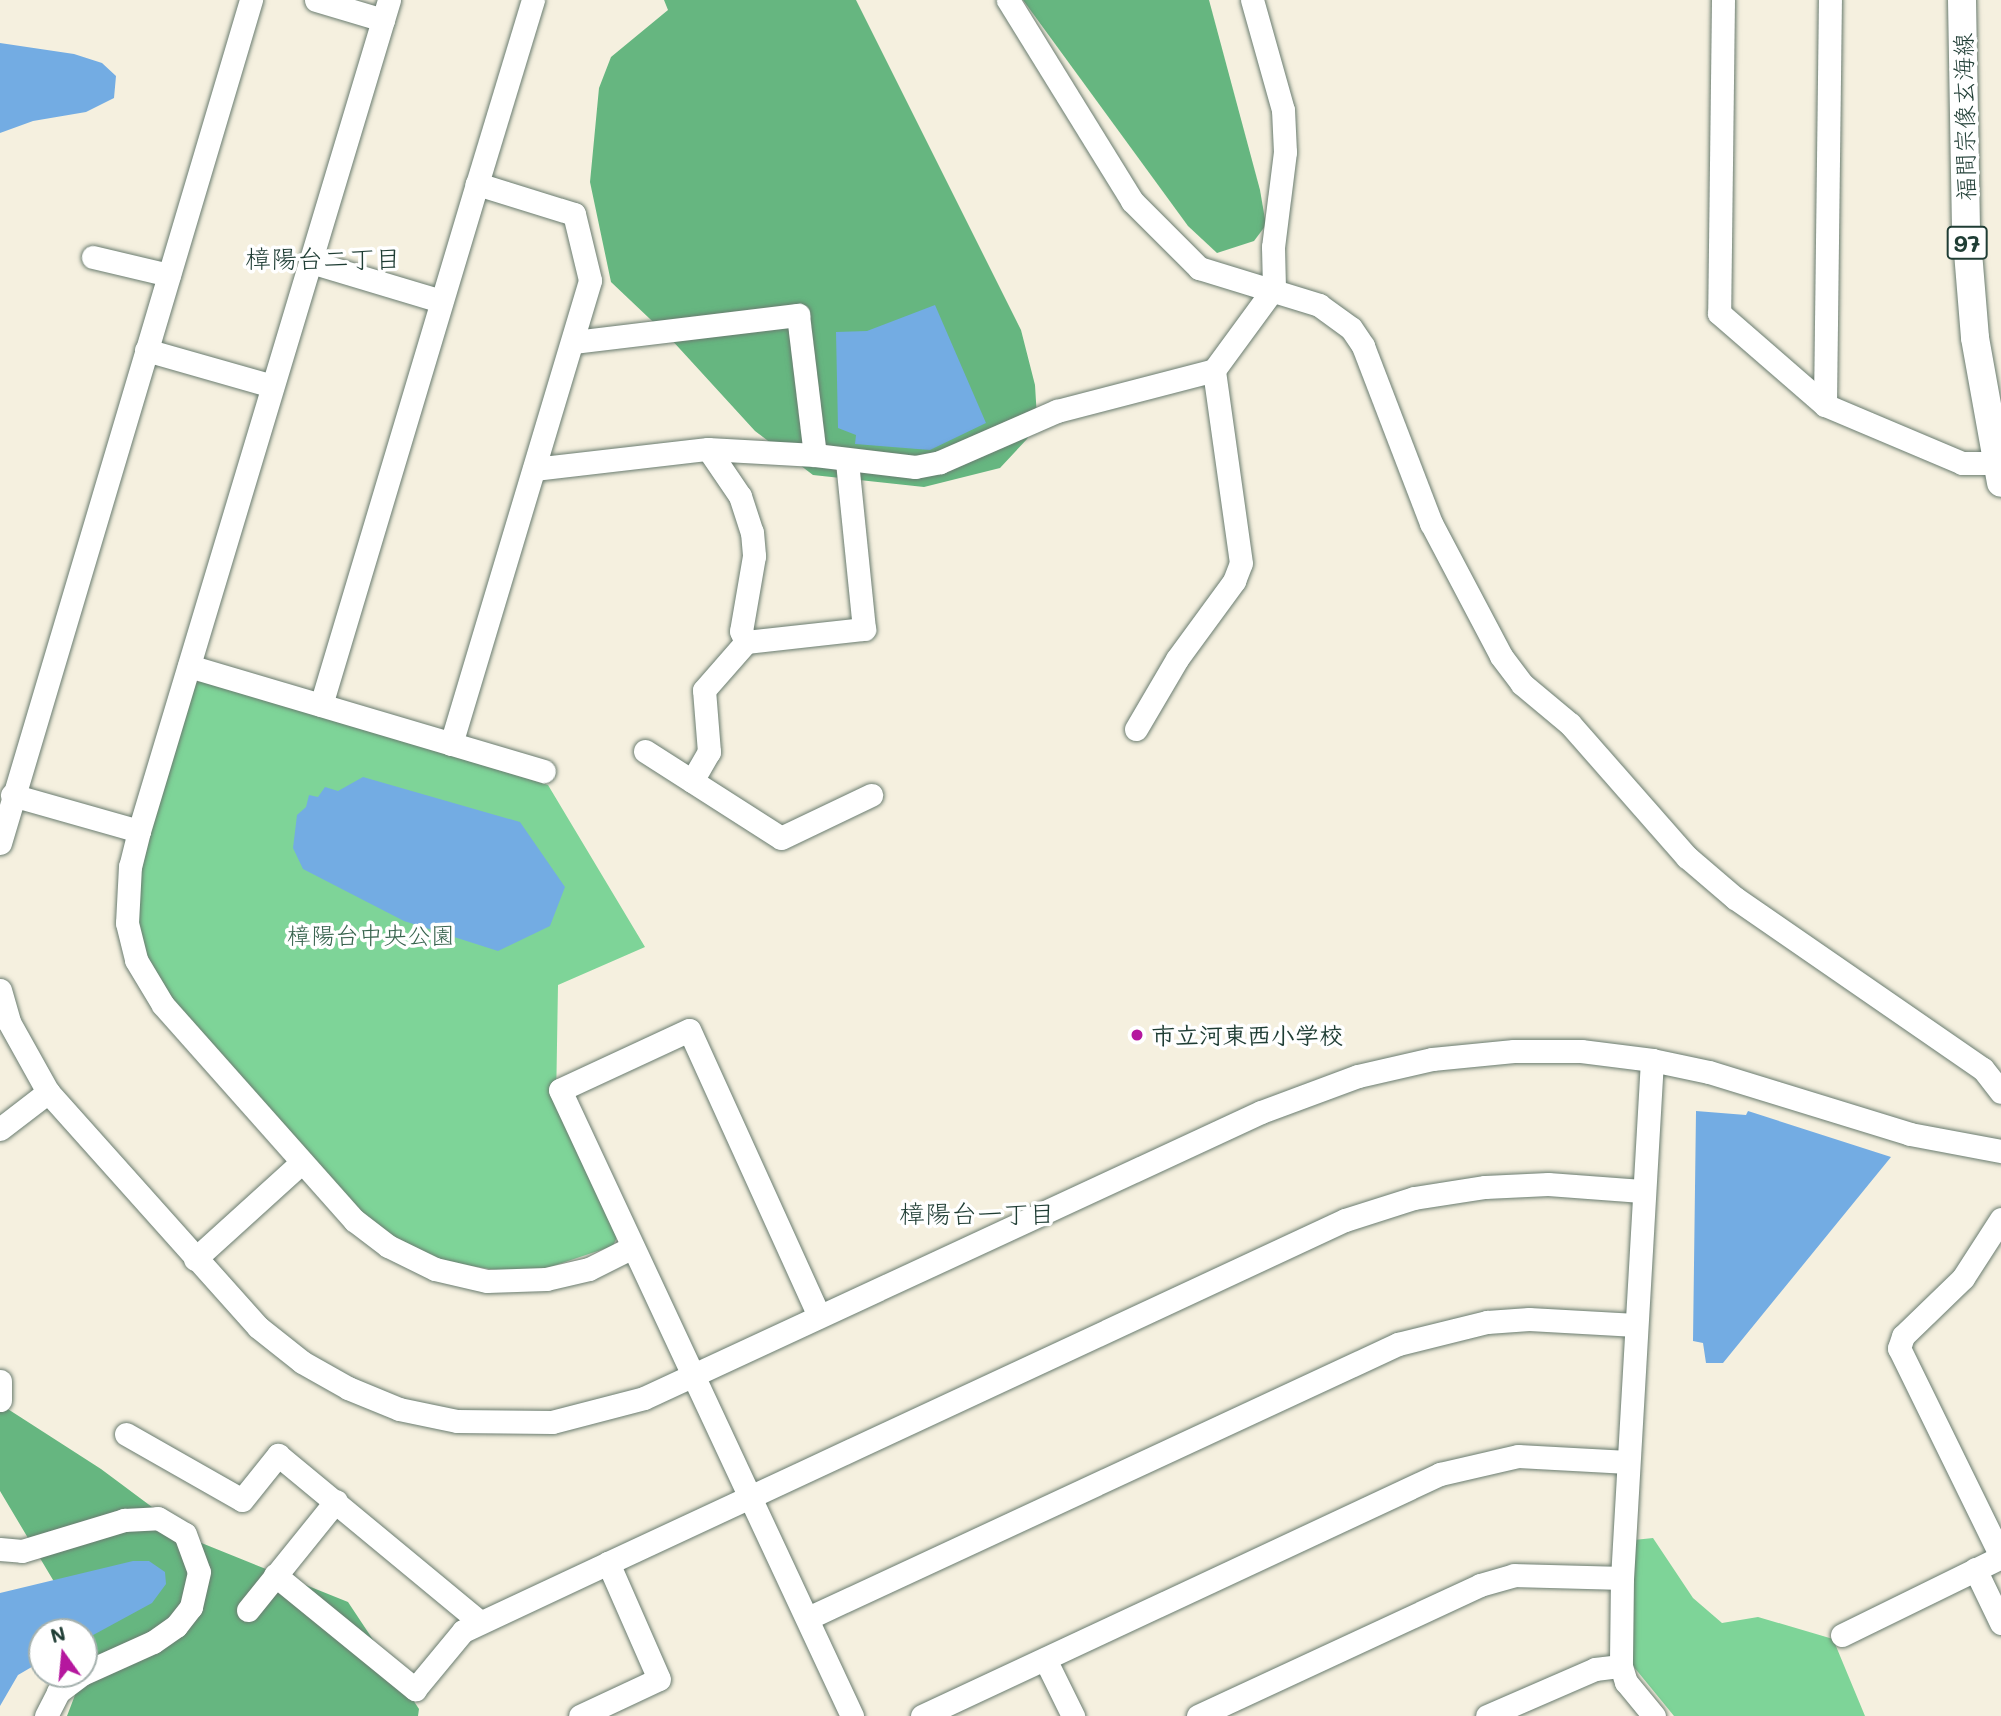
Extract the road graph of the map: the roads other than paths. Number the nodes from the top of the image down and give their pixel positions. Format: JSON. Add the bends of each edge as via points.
{"nodes":[{"id":1,"x":251,"y":0,"type":"edge"},
{"id":2,"x":316,"y":0,"type":"edge"},
{"id":3,"x":533,"y":0,"type":"edge"},
{"id":4,"x":1008,"y":0,"type":"edge"},
{"id":5,"x":1252,"y":0,"type":"edge"},
{"id":6,"x":1723,"y":0,"type":"edge"},
{"id":7,"x":1830,"y":0,"type":"edge"},
{"id":8,"x":1962,"y":0,"type":"edge"},
{"id":9,"x":386,"y":10,"type":"edge"},
{"id":10,"x":477,"y":184,"type":"junction"},
{"id":11,"x":93,"y":257,"type":"dead end"},
{"id":12,"x":312,"y":262,"type":"junction"},
{"id":13,"x":169,"y":275,"type":"junction"},
{"id":14,"x":1274,"y":288,"type":"junction"},
{"id":15,"x":441,"y":302,"type":"junction"},
{"id":16,"x":573,"y":342,"type":"junction"},
{"id":17,"x":146,"y":350,"type":"junction"},
{"id":18,"x":1214,"y":370,"type":"junction"},
{"id":19,"x":272,"y":386,"type":"junction"},
{"id":20,"x":1825,"y":405,"type":"junction"},
{"id":21,"x":708,"y":449,"type":"junction"},
{"id":22,"x":815,"y":455,"type":"junction"},
{"id":23,"x":847,"y":461,"type":"junction"},
{"id":24,"x":534,"y":469,"type":"junction"},
{"id":25,"x":1999,"y":473,"type":"edge"},
{"id":26,"x":746,"y":642,"type":"junction"},
{"id":27,"x":189,"y":666,"type":"junction"},
{"id":28,"x":321,"y":705,"type":"junction"},
{"id":29,"x":1136,"y":729,"type":"dead end"},
{"id":30,"x":451,"y":744,"type":"junction"},
{"id":31,"x":645,"y":751,"type":"dead end"},
{"id":32,"x":544,"y":771,"type":"dead end"},
{"id":33,"x":692,"y":781,"type":"junction"},
{"id":34,"x":871,"y":795,"type":"dead end"},
{"id":35,"x":7,"y":801,"type":"edge"},
{"id":36,"x":139,"y":831,"type":"junction"},
{"id":37,"x":0,"y":843,"type":"edge"},
{"id":38,"x":0,"y":990,"type":"edge"},
{"id":39,"x":1652,"y":1060,"type":"junction"},
{"id":40,"x":48,"y":1092,"type":"junction"},
{"id":41,"x":2001,"y":1092,"type":"edge"},
{"id":42,"x":0,"y":1129,"type":"edge"},
{"id":43,"x":2001,"y":1151,"type":"edge"},
{"id":44,"x":301,"y":1163,"type":"junction"},
{"id":45,"x":1643,"y":1191,"type":"junction"},
{"id":46,"x":2001,"y":1219,"type":"edge"},
{"id":47,"x":633,"y":1247,"type":"junction"},
{"id":48,"x":195,"y":1259,"type":"junction"},
{"id":49,"x":820,"y":1316,"type":"junction"},
{"id":50,"x":1636,"y":1325,"type":"junction"},
{"id":51,"x":694,"y":1376,"type":"junction"},
{"id":52,"x":0,"y":1381,"type":"edge"},
{"id":53,"x":0,"y":1400,"type":"edge"},
{"id":54,"x":126,"y":1434,"type":"dead end"},
{"id":55,"x":1628,"y":1462,"type":"junction"},
{"id":56,"x":750,"y":1495,"type":"junction"},
{"id":57,"x":336,"y":1502,"type":"junction"},
{"id":58,"x":0,"y":1549,"type":"edge"},
{"id":59,"x":2001,"y":1556,"type":"edge"},
{"id":60,"x":608,"y":1563,"type":"junction"},
{"id":61,"x":1975,"y":1569,"type":"junction"},
{"id":62,"x":275,"y":1575,"type":"junction"},
{"id":63,"x":1622,"y":1578,"type":"junction"},
{"id":64,"x":2001,"y":1582,"type":"edge"},
{"id":65,"x":248,"y":1610,"type":"dead end"},
{"id":66,"x":808,"y":1618,"type":"junction"},
{"id":67,"x":480,"y":1622,"type":"junction"},
{"id":68,"x":2001,"y":1623,"type":"edge"},
{"id":69,"x":1842,"y":1635,"type":"dead end"},
{"id":70,"x":1045,"y":1659,"type":"junction"},
{"id":71,"x":1621,"y":1666,"type":"junction"},
{"id":72,"x":98,"y":1667,"type":"edge"},
{"id":73,"x":64,"y":1688,"type":"edge"},
{"id":74,"x":46,"y":1716,"type":"edge"},
{"id":75,"x":580,"y":1716,"type":"edge"},
{"id":76,"x":852,"y":1716,"type":"edge"},
{"id":77,"x":922,"y":1716,"type":"edge"},
{"id":78,"x":1073,"y":1716,"type":"edge"},
{"id":79,"x":1198,"y":1716,"type":"edge"},
{"id":80,"x":1487,"y":1716,"type":"edge"},
{"id":81,"x":1654,"y":1716,"type":"edge"}],
"edges":[{"from":1,"to":13,"type":"street"},
{"from":2,"to":9,"type":"street"},
{"from":3,"to":10,"type":"street"},
{"from":4,"to":14,"type":"street","via":[[1132,201],[1199,268]]},
{"from":5,"to":14,"type":"street","via":[[1283,110],[1285,152],[1273,247]]},
{"from":6,"to":20,"type":"street","via":[[1719,313]]},
{"from":7,"to":20,"type":"street"},
{"from":8,"to":25,"type":"main road","name":"福間宗像玄海線","number":"97","via":[[1966,228],[1975,338]]},
{"from":9,"to":12,"type":"street"},
{"from":10,"to":15,"type":"street"},
{"from":10,"to":16,"type":"street","via":[[574,214],[590,280]]},
{"from":11,"to":13,"type":"street"},
{"from":12,"to":15,"type":"street"},
{"from":12,"to":19,"type":"street"},
{"from":13,"to":17,"type":"street"},
{"from":14,"to":18,"type":"street"},
{"from":14,"to":41,"type":"street","via":[[1335,314],[1363,346],[1431,523],[1501,656],[1522,684],[1570,724],[1688,857],[1735,898],[1983,1069]]},
{"from":15,"to":28,"type":"street"},
{"from":16,"to":22,"type":"street","via":[[798,315]]},
{"from":16,"to":24,"type":"street"},
{"from":17,"to":19,"type":"street"},
{"from":17,"to":35,"type":"street"},
{"from":18,"to":23,"type":"street","via":[[1057,411],[940,462],[915,467]]},
{"from":18,"to":29,"type":"street","via":[[1241,563],[1234,581],[1177,659]]},
{"from":19,"to":27,"type":"street"},
{"from":20,"to":25,"type":"street","via":[[1962,463]]},
{"from":21,"to":22,"type":"street"},
{"from":21,"to":24,"type":"street"},
{"from":21,"to":26,"type":"street","via":[[740,496],[752,532],[754,556],[741,631]]},
{"from":22,"to":23,"type":"street"},
{"from":23,"to":26,"type":"street","via":[[864,629]]},
{"from":24,"to":30,"type":"street"},
{"from":26,"to":33,"type":"street","via":[[704,690],[709,752]]},
{"from":27,"to":28,"type":"street"},
{"from":27,"to":36,"type":"street"},
{"from":28,"to":30,"type":"street"},
{"from":30,"to":32,"type":"street"},
{"from":31,"to":33,"type":"street"},
{"from":33,"to":34,"type":"street","via":[[781,838]]},
{"from":35,"to":36,"type":"street"},
{"from":35,"to":37,"type":"street"},
{"from":36,"to":44,"type":"street","via":[[130,866],[127,923],[149,988]]},
{"from":38,"to":40,"type":"street","via":[[9,1023]]},
{"from":39,"to":43,"type":"street","via":[[1709,1072],[1910,1134]]},
{"from":39,"to":45,"type":"street"},
{"from":39,"to":49,"type":"street","via":[[1581,1051],[1514,1051],[1432,1059],[1358,1076],[1261,1112]]},
{"from":40,"to":42,"type":"street"},
{"from":40,"to":48,"type":"street"},
{"from":44,"to":47,"type":"street","via":[[354,1220],[388,1246],[435,1269],[488,1281],[546,1279],[589,1269]]},
{"from":44,"to":48,"type":"street"},
{"from":45,"to":50,"type":"street"},
{"from":45,"to":56,"type":"street","via":[[1548,1184],[1485,1186],[1414,1198],[1345,1220]]},
{"from":46,"to":59,"type":"street","via":[[1963,1278],[1903,1336],[1899,1348]]},
{"from":47,"to":49,"type":"street","via":[[560,1090],[689,1030]]},
{"from":47,"to":51,"type":"street"},
{"from":48,"to":51,"type":"street","via":[[258,1327],[302,1362],[399,1409],[457,1421],[552,1422],[601,1413]]},
{"from":49,"to":51,"type":"street"},
{"from":50,"to":55,"type":"street"},
{"from":50,"to":66,"type":"street","via":[[1487,1322],[1398,1344]]},
{"from":51,"to":56,"type":"street"},
{"from":52,"to":53,"type":"street"},
{"from":54,"to":57,"type":"street","via":[[242,1500],[278,1455]]},
{"from":55,"to":63,"type":"street"},
{"from":55,"to":70,"type":"street","via":[[1518,1457],[1440,1474]]},
{"from":56,"to":60,"type":"street"},
{"from":56,"to":66,"type":"street"},
{"from":57,"to":62,"type":"street"},
{"from":57,"to":67,"type":"street"},
{"from":58,"to":72,"type":"street","via":[[22,1551],[124,1520],[158,1518],[185,1534],[199,1572],[191,1607],[176,1626],[153,1642]]},
{"from":59,"to":61,"type":"street"},
{"from":60,"to":67,"type":"street"},
{"from":60,"to":75,"type":"street","via":[[659,1679]]},
{"from":61,"to":64,"type":"street"},
{"from":61,"to":68,"type":"street"},
{"from":61,"to":69,"type":"street"},
{"from":62,"to":65,"type":"street"},
{"from":62,"to":67,"type":"street","via":[[415,1689],[463,1631]]},
{"from":63,"to":71,"type":"street"},
{"from":63,"to":79,"type":"street","via":[[1514,1575],[1480,1586]]},
{"from":66,"to":76,"type":"street"},
{"from":70,"to":77,"type":"street"},
{"from":70,"to":78,"type":"street"},
{"from":71,"to":80,"type":"street","via":[[1595,1670]]},
{"from":71,"to":81,"type":"street","via":[[1626,1682]]},
{"from":73,"to":74,"type":"street"}]}
